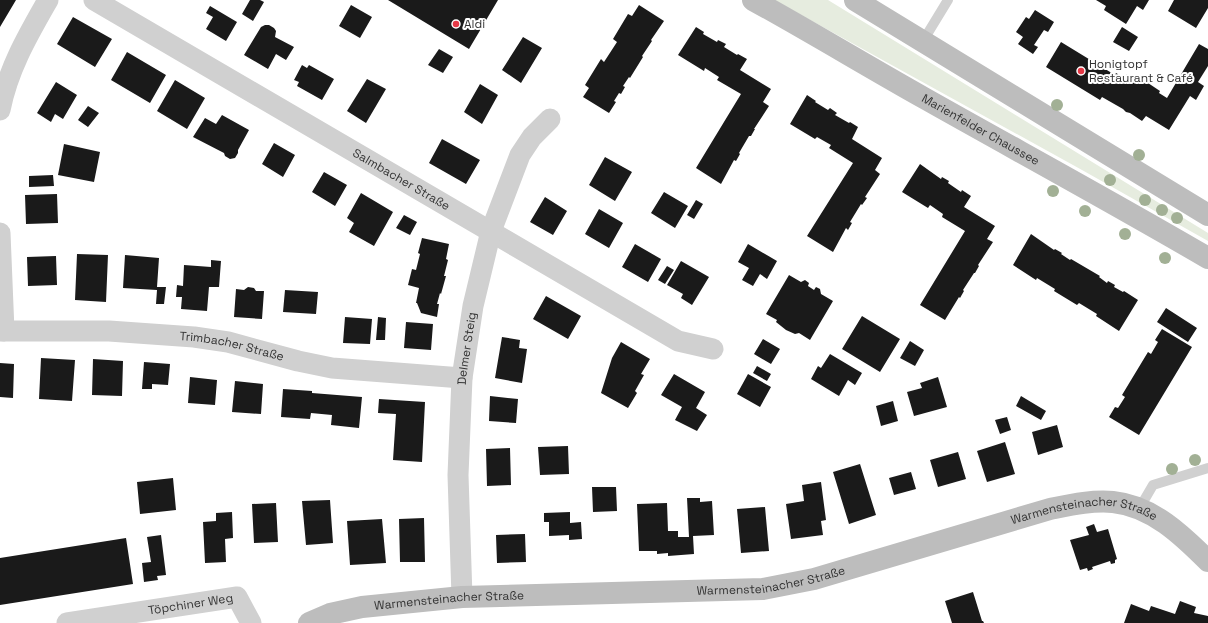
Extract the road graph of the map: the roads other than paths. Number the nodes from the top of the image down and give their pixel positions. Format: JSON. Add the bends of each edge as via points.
{"nodes":[{"id":1,"x":48,"y":0,"type":"edge"},
{"id":2,"x":94,"y":0,"type":"edge"},
{"id":3,"x":753,"y":0,"type":"edge"},
{"id":4,"x":855,"y":0,"type":"edge"},
{"id":5,"x":948,"y":0,"type":"edge"},
{"id":6,"x":923,"y":41,"type":"junction"},
{"id":7,"x":0,"y":110,"type":"edge"},
{"id":8,"x":550,"y":119,"type":"dead end"},
{"id":9,"x":1208,"y":215,"type":"edge"},
{"id":10,"x":491,"y":231,"type":"junction"},
{"id":11,"x":0,"y":233,"type":"edge"},
{"id":12,"x":1208,"y":258,"type":"edge"},
{"id":13,"x":2,"y":331,"type":"edge"},
{"id":14,"x":713,"y":349,"type":"dead end"},
{"id":15,"x":462,"y":378,"type":"junction"},
{"id":16,"x":1208,"y":468,"type":"edge"},
{"id":17,"x":1139,"y":509,"type":"junction"},
{"id":18,"x":1208,"y":560,"type":"edge"},
{"id":19,"x":462,"y":597,"type":"junction"},
{"id":20,"x":67,"y":623,"type":"edge"},
{"id":21,"x":251,"y":623,"type":"edge"},
{"id":22,"x":309,"y":623,"type":"edge"}],
"edges":[{"from":1,"to":7,"type":"street","via":[[11,69]]},
{"from":2,"to":10,"type":"street","name":"Salmbacher Straße"},
{"from":3,"to":12,"type":"main road","name":"Marienfelder Chaussee"},
{"from":4,"to":6,"type":"main road"},
{"from":5,"to":6,"type":"lane"},
{"from":6,"to":9,"type":"main road"},
{"from":8,"to":10,"type":"street","name":"Delmer Steig","via":[[532,137],[520,155]]},
{"from":10,"to":14,"type":"street","name":"Salmbacher Straße","via":[[678,341]]},
{"from":10,"to":15,"type":"street","name":"Delmer Steig","via":[[473,306]]},
{"from":11,"to":13,"type":"street"},
{"from":13,"to":15,"type":"street","name":"Trimbacher Straße","via":[[109,331],[194,337],[228,342],[332,368]]},
{"from":15,"to":19,"type":"street","name":"Delmer Steig","via":[[458,475]]},
{"from":16,"to":17,"type":"lane","via":[[1153,485]]},
{"from":17,"to":18,"type":"main road","name":"Warmensteinacher Straße","via":[[1168,524]]},
{"from":17,"to":19,"type":"main road","name":"Warmensteinacher Straße","via":[[1112,502],[1080,503],[1050,509],[814,579],[763,590]]},
{"from":19,"to":22,"type":"main road","name":"Warmensteinacher Straße","via":[[362,608],[330,614]]},
{"from":20,"to":21,"type":"street","name":"Töpchiner Weg","via":[[237,597]]}]}
